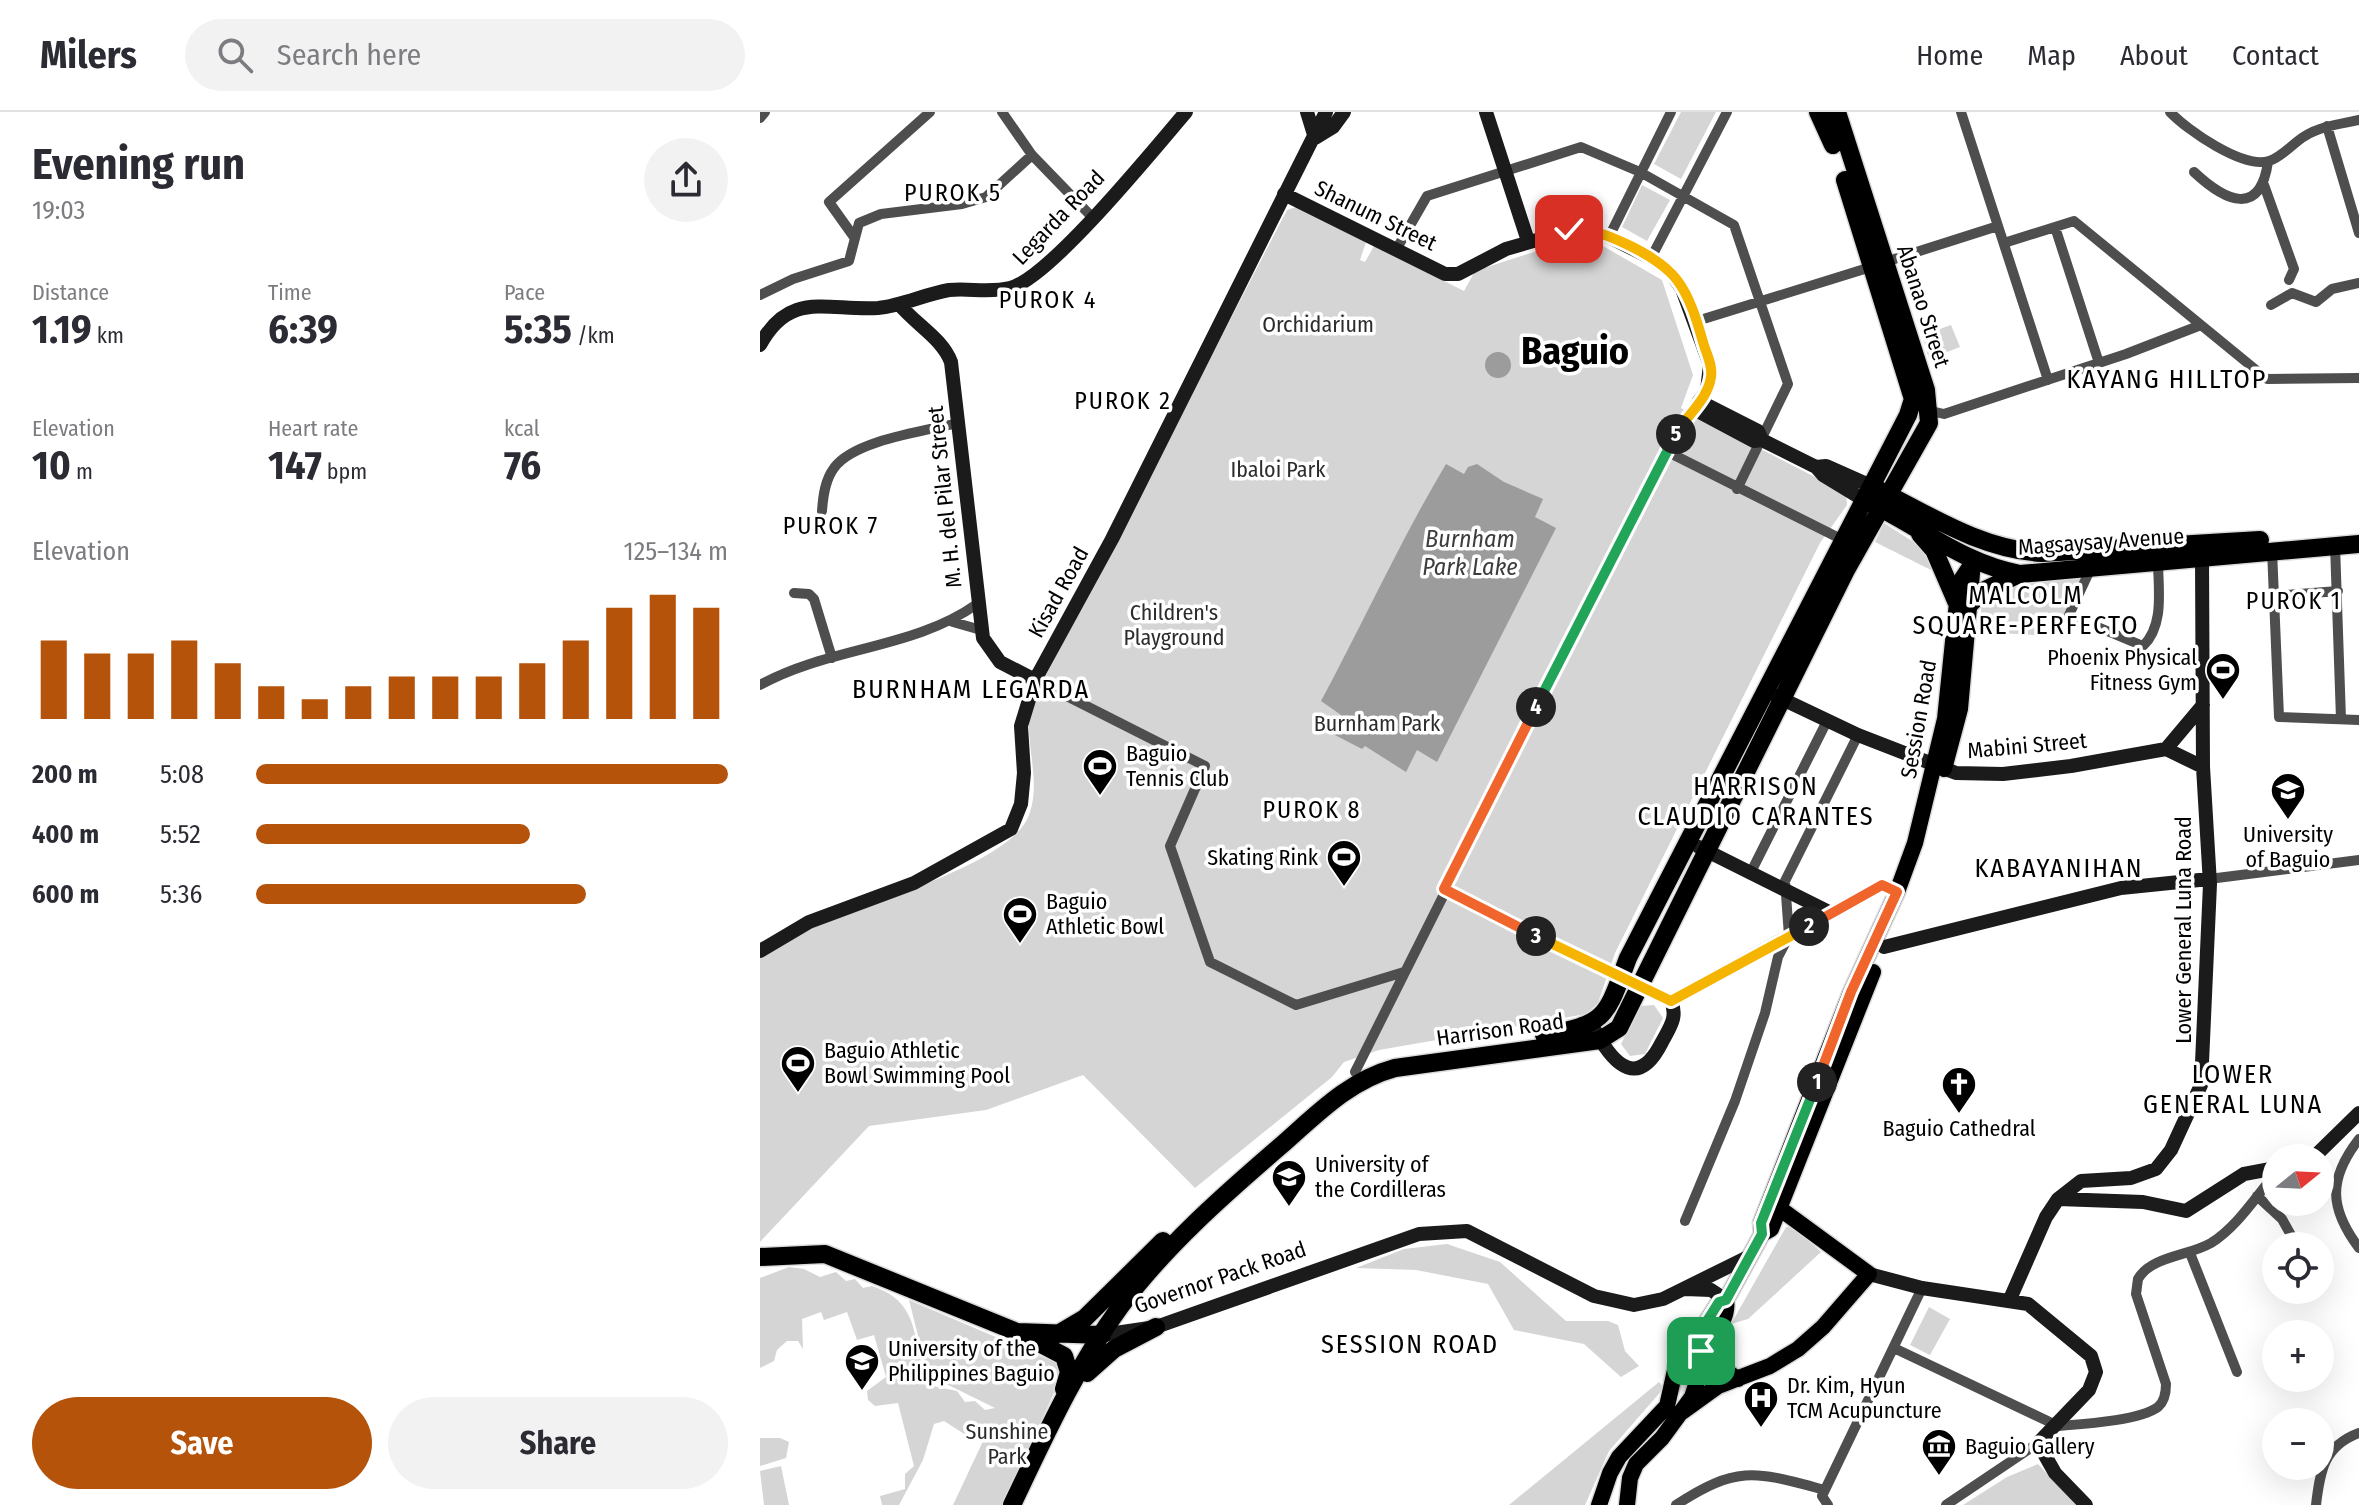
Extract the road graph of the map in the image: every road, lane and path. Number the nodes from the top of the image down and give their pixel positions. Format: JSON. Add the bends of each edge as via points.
{"nodes":[{"id":1,"x":765,"y":112,"type":"edge"},
{"id":2,"x":930,"y":112,"type":"edge"},
{"id":3,"x":1002,"y":112,"type":"edge"},
{"id":4,"x":1186,"y":112,"type":"edge"},
{"id":5,"x":1307,"y":112,"type":"edge"},
{"id":6,"x":1326,"y":112,"type":"edge"},
{"id":7,"x":1344,"y":112,"type":"edge"},
{"id":8,"x":1486,"y":112,"type":"edge"},
{"id":9,"x":1671,"y":112,"type":"edge"},
{"id":10,"x":1727,"y":112,"type":"edge"},
{"id":11,"x":1961,"y":112,"type":"edge"},
{"id":12,"x":2172,"y":113,"type":"edge"},
{"id":13,"x":1827,"y":116,"type":"edge"},
{"id":14,"x":760,"y":118,"type":"edge"},
{"id":15,"x":2359,"y":120,"type":"edge"},
{"id":16,"x":2327,"y":126,"type":"junction"},
{"id":17,"x":1315,"y":138,"type":"junction"},
{"id":18,"x":1032,"y":155,"type":"junction"},
{"id":19,"x":2268,"y":162,"type":"junction"},
{"id":20,"x":1505,"y":171,"type":"junction"},
{"id":21,"x":1640,"y":172,"type":"junction"},
{"id":22,"x":2194,"y":172,"type":"dead end"},
{"id":23,"x":2264,"y":185,"type":"junction"},
{"id":24,"x":1284,"y":194,"type":"junction"},
{"id":25,"x":1683,"y":195,"type":"junction"},
{"id":26,"x":1092,"y":217,"type":"junction"},
{"id":27,"x":1998,"y":226,"type":"junction"},
{"id":28,"x":2055,"y":227,"type":"junction"},
{"id":29,"x":2359,"y":233,"type":"edge"},
{"id":30,"x":854,"y":237,"type":"junction"},
{"id":31,"x":1609,"y":237,"type":"junction"},
{"id":32,"x":1528,"y":241,"type":"junction"},
{"id":33,"x":2004,"y":243,"type":"junction"},
{"id":34,"x":1396,"y":250,"type":"junction"},
{"id":35,"x":1651,"y":258,"type":"junction"},
{"id":36,"x":1878,"y":264,"type":"junction"},
{"id":37,"x":2289,"y":280,"type":"dead end"},
{"id":38,"x":2359,"y":283,"type":"edge"},
{"id":39,"x":760,"y":295,"type":"edge"},
{"id":40,"x":1762,"y":302,"type":"junction"},
{"id":41,"x":899,"y":304,"type":"junction"},
{"id":42,"x":2271,"y":305,"type":"dead end"},
{"id":43,"x":1697,"y":321,"type":"junction"},
{"id":44,"x":2201,"y":325,"type":"junction"},
{"id":45,"x":760,"y":345,"type":"edge"},
{"id":46,"x":2099,"y":363,"type":"junction"},
{"id":47,"x":2359,"y":378,"type":"edge"},
{"id":48,"x":2048,"y":380,"type":"junction"},
{"id":49,"x":1697,"y":405,"type":"junction"},
{"id":50,"x":1931,"y":411,"type":"junction"},
{"id":51,"x":958,"y":423,"type":"junction"},
{"id":52,"x":1762,"y":440,"type":"junction"},
{"id":53,"x":1666,"y":451,"type":"junction"},
{"id":54,"x":1737,"y":489,"type":"junction"},
{"id":55,"x":1876,"y":497,"type":"junction"},
{"id":56,"x":822,"y":511,"type":"dead end"},
{"id":57,"x":1911,"y":522,"type":"junction"},
{"id":58,"x":1958,"y":531,"type":"junction"},
{"id":59,"x":2359,"y":535,"type":"edge"},
{"id":60,"x":1843,"y":540,"type":"junction"},
{"id":61,"x":2359,"y":544,"type":"edge"},
{"id":62,"x":2335,"y":545,"type":"junction"},
{"id":63,"x":2272,"y":550,"type":"junction"},
{"id":64,"x":2042,"y":553,"type":"junction"},
{"id":65,"x":2202,"y":558,"type":"junction"},
{"id":66,"x":2158,"y":560,"type":"junction"},
{"id":67,"x":1973,"y":562,"type":"junction"},
{"id":68,"x":2092,"y":566,"type":"junction"},
{"id":69,"x":2020,"y":574,"type":"junction"},
{"id":70,"x":2338,"y":591,"type":"junction"},
{"id":71,"x":794,"y":593,"type":"dead end"},
{"id":72,"x":2274,"y":596,"type":"junction"},
{"id":73,"x":1963,"y":603,"type":"junction"},
{"id":74,"x":977,"y":604,"type":"junction"},
{"id":75,"x":953,"y":622,"type":"junction"},
{"id":76,"x":981,"y":630,"type":"junction"},
{"id":77,"x":832,"y":658,"type":"junction"},
{"id":78,"x":1035,"y":680,"type":"junction"},
{"id":79,"x":760,"y":685,"type":"edge"},
{"id":80,"x":1765,"y":690,"type":"junction"},
{"id":81,"x":1783,"y":699,"type":"junction"},
{"id":82,"x":2203,"y":705,"type":"junction"},
{"id":83,"x":2341,"y":719,"type":"junction"},
{"id":84,"x":2359,"y":720,"type":"edge"},
{"id":85,"x":1827,"y":721,"type":"junction"},
{"id":86,"x":1858,"y":735,"type":"junction"},
{"id":87,"x":2166,"y":749,"type":"junction"},
{"id":88,"x":2203,"y":767,"type":"junction"},
{"id":89,"x":1939,"y":768,"type":"junction"},
{"id":90,"x":1697,"y":845,"type":"junction"},
{"id":91,"x":2359,"y":860,"type":"edge"},
{"id":92,"x":1751,"y":872,"type":"junction"},
{"id":93,"x":2209,"y":881,"type":"junction"},
{"id":94,"x":1784,"y":887,"type":"junction"},
{"id":95,"x":1444,"y":889,"type":"junction"},
{"id":96,"x":1897,"y":892,"type":"junction"},
{"id":97,"x":1831,"y":913,"type":"junction"},
{"id":98,"x":1789,"y":936,"type":"junction"},
{"id":99,"x":1884,"y":947,"type":"junction"},
{"id":100,"x":760,"y":951,"type":"edge"},
{"id":101,"x":1404,"y":972,"type":"junction"},
{"id":102,"x":1621,"y":978,"type":"junction"},
{"id":103,"x":1639,"y":986,"type":"junction"},
{"id":104,"x":1671,"y":1001,"type":"junction"},
{"id":105,"x":1596,"y":1032,"type":"junction"},
{"id":106,"x":1355,"y":1072,"type":"junction"},
{"id":107,"x":2359,"y":1113,"type":"edge"},
{"id":108,"x":2359,"y":1139,"type":"edge"},
{"id":109,"x":2327,"y":1144,"type":"edge"},
{"id":110,"x":2262,"y":1172,"type":"edge"},
{"id":111,"x":2262,"y":1189,"type":"edge"},
{"id":112,"x":2257,"y":1196,"type":"junction"},
{"id":113,"x":2058,"y":1199,"type":"junction"},
{"id":114,"x":1779,"y":1208,"type":"junction"},
{"id":115,"x":1685,"y":1221,"type":"dead end"},
{"id":116,"x":2289,"y":1232,"type":"edge"},
{"id":117,"x":1762,"y":1234,"type":"junction"},
{"id":118,"x":2359,"y":1248,"type":"edge"},
{"id":119,"x":2190,"y":1253,"type":"junction"},
{"id":120,"x":1750,"y":1256,"type":"junction"},
{"id":121,"x":760,"y":1257,"type":"edge"},
{"id":122,"x":846,"y":1262,"type":"junction"},
{"id":123,"x":760,"y":1264,"type":"edge"},
{"id":124,"x":1869,"y":1274,"type":"junction"},
{"id":125,"x":1922,"y":1288,"type":"junction"},
{"id":126,"x":1685,"y":1289,"type":"junction"},
{"id":127,"x":2010,"y":1299,"type":"junction"},
{"id":128,"x":1726,"y":1300,"type":"junction"},
{"id":129,"x":1099,"y":1304,"type":"junction"},
{"id":130,"x":1120,"y":1307,"type":"junction"},
{"id":131,"x":1148,"y":1329,"type":"junction"},
{"id":132,"x":1017,"y":1332,"type":"junction"},
{"id":133,"x":1058,"y":1334,"type":"junction"},
{"id":134,"x":1102,"y":1335,"type":"junction"},
{"id":135,"x":1119,"y":1345,"type":"junction"},
{"id":136,"x":1692,"y":1345,"type":"junction"},
{"id":137,"x":1896,"y":1349,"type":"junction"},
{"id":138,"x":2237,"y":1372,"type":"dead end"},
{"id":139,"x":1738,"y":1379,"type":"junction"},
{"id":140,"x":1676,"y":1406,"type":"junction"},
{"id":141,"x":1060,"y":1407,"type":"junction"},
{"id":142,"x":2058,"y":1426,"type":"junction"},
{"id":143,"x":1049,"y":1429,"type":"junction"},
{"id":144,"x":2359,"y":1433,"type":"edge"},
{"id":145,"x":2038,"y":1443,"type":"junction"},
{"id":146,"x":1825,"y":1490,"type":"junction"},
{"id":147,"x":1012,"y":1505,"type":"edge"},
{"id":148,"x":1599,"y":1505,"type":"edge"},
{"id":149,"x":1627,"y":1505,"type":"edge"},
{"id":150,"x":1676,"y":1505,"type":"edge"},
{"id":151,"x":1828,"y":1505,"type":"edge"},
{"id":152,"x":1946,"y":1505,"type":"edge"},
{"id":153,"x":2086,"y":1505,"type":"edge"},
{"id":154,"x":2316,"y":1505,"type":"edge"}],
"edges":[{"from":1,"to":14,"type":"street"},
{"from":2,"to":30,"type":"street","via":[[829,202]]},
{"from":3,"to":18,"type":"street"},
{"from":4,"to":26,"type":"street","name":"Legarda Road"},
{"from":5,"to":17,"type":"street"},
{"from":6,"to":17,"type":"street"},
{"from":7,"to":17,"type":"street"},
{"from":8,"to":20,"type":"street"},
{"from":9,"to":21,"type":"street"},
{"from":10,"to":25,"type":"street"},
{"from":11,"to":27,"type":"street"},
{"from":12,"to":19,"type":"street","via":[[2233,155]]},
{"from":13,"to":36,"type":"highway","name":"Abanao Street"},
{"from":15,"to":16,"type":"street"},
{"from":16,"to":19,"type":"street"},
{"from":16,"to":29,"type":"street"},
{"from":17,"to":24,"type":"street","name":"Kisad Road"},
{"from":18,"to":26,"type":"street"},
{"from":18,"to":30,"type":"street","via":[[986,197],[881,214],[859,223]]},
{"from":19,"to":23,"type":"street"},
{"from":20,"to":21,"type":"street","via":[[1586,147]]},
{"from":20,"to":32,"type":"street"},
{"from":20,"to":34,"type":"street","via":[[1427,196]]},
{"from":21,"to":25,"type":"street"},
{"from":21,"to":31,"type":"street"},
{"from":22,"to":23,"type":"street","via":[[2220,192],[2239,198],[2254,198]]},
{"from":23,"to":37,"type":"street","via":[[2294,269]]},
{"from":24,"to":34,"type":"street","name":"Shanum Street"},
{"from":24,"to":78,"type":"street","name":"Kisad Road","via":[[1119,526]]},
{"from":25,"to":35,"type":"street"},
{"from":25,"to":40,"type":"street","via":[[1738,229]]},
{"from":26,"to":41,"type":"street","name":"Legarda Road","via":[[1020,285],[953,290]]},
{"from":27,"to":33,"type":"street"},
{"from":27,"to":36,"type":"street"},
{"from":28,"to":33,"type":"street"},
{"from":28,"to":44,"type":"street","via":[[2074,221]]},
{"from":28,"to":46,"type":"street"},
{"from":30,"to":39,"type":"street","via":[[852,256],[842,266],[793,279]]},
{"from":31,"to":32,"type":"street","name":"Shanum Street","via":[[1578,228]]},
{"from":31,"to":35,"type":"street","name":"Shanum Street"},
{"from":32,"to":34,"type":"street","name":"Shanum Street","via":[[1453,275]]},
{"from":33,"to":48,"type":"street"},
{"from":35,"to":43,"type":"street","name":"Shanum Street","via":[[1678,281]]},
{"from":36,"to":40,"type":"street"},
{"from":36,"to":50,"type":"highway","name":"Abanao Street"},
{"from":36,"to":55,"type":"highway","name":"Abanao Street","via":[[1913,399]]},
{"from":38,"to":42,"type":"street","via":[[2332,289],[2316,302],[2292,293]]},
{"from":40,"to":43,"type":"street"},
{"from":40,"to":52,"type":"street","via":[[1788,384]]},
{"from":41,"to":45,"type":"street","name":"Legarda Road","via":[[789,312],[771,324]]},
{"from":41,"to":51,"type":"street","name":"M. H. del Pilar Street","via":[[946,348]]},
{"from":43,"to":49,"type":"street","name":"Shanum Street","via":[[1712,375]]},
{"from":44,"to":46,"type":"street"},
{"from":44,"to":47,"type":"street","via":[[2267,379]]},
{"from":46,"to":48,"type":"street"},
{"from":48,"to":50,"type":"street","via":[[1944,414]]},
{"from":49,"to":52,"type":"street","via":[[1758,431]]},
{"from":49,"to":53,"type":"street"},
{"from":50,"to":55,"type":"highway","via":[[1929,423]]},
{"from":51,"to":56,"type":"street","via":[[889,439],[845,457],[830,474]]},
{"from":51,"to":74,"type":"street","name":"M. H. del Pilar Street"},
{"from":52,"to":54,"type":"street"},
{"from":52,"to":55,"type":"street"},
{"from":53,"to":54,"type":"street"},
{"from":53,"to":95,"type":"street"},
{"from":54,"to":60,"type":"street"},
{"from":55,"to":57,"type":"highway","name":"Magsaysay Avenue"},
{"from":55,"to":58,"type":"highway","name":"Magsaysay Avenue"},
{"from":55,"to":60,"type":"highway","name":"Harrison Road"},
{"from":55,"to":81,"type":"highway","name":"Harrison Road"},
{"from":57,"to":67,"type":"highway","name":"Magsaysay Avenue"},
{"from":57,"to":73,"type":"highway","via":[[1934,550]]},
{"from":58,"to":64,"type":"highway","name":"Magsaysay Avenue","via":[[2010,551]]},
{"from":58,"to":67,"type":"highway"},
{"from":59,"to":64,"type":"highway","name":"Magsaysay Avenue"},
{"from":60,"to":80,"type":"highway","name":"Harrison Road"},
{"from":61,"to":62,"type":"highway","name":"Magsaysay Avenue"},
{"from":62,"to":63,"type":"highway","name":"Magsaysay Avenue"},
{"from":62,"to":70,"type":"street"},
{"from":63,"to":65,"type":"highway","name":"Magsaysay Avenue"},
{"from":63,"to":72,"type":"street"},
{"from":64,"to":67,"type":"highway"},
{"from":65,"to":66,"type":"highway","name":"Magsaysay Avenue"},
{"from":65,"to":82,"type":"street","name":"Lower General Luna Road"},
{"from":66,"to":68,"type":"highway","name":"Magsaysay Avenue"},
{"from":66,"to":68,"type":"street","via":[[2159,611],[2143,646],[2069,615]]},
{"from":67,"to":69,"type":"highway","name":"Magsaysay Avenue"},
{"from":67,"to":73,"type":"main road","name":"Session Road","via":[[1963,572]]},
{"from":68,"to":69,"type":"highway","name":"Magsaysay Avenue"},
{"from":69,"to":73,"type":"highway"},
{"from":70,"to":72,"type":"street"},
{"from":70,"to":83,"type":"street"},
{"from":71,"to":77,"type":"street","via":[[814,599]]},
{"from":72,"to":83,"type":"street","via":[[2279,717]]},
{"from":73,"to":89,"type":"main road","name":"Session Road"},
{"from":74,"to":75,"type":"street"},
{"from":74,"to":76,"type":"street","name":"M. H. del Pilar Street"},
{"from":75,"to":76,"type":"street"},
{"from":75,"to":77,"type":"street"},
{"from":76,"to":78,"type":"street","name":"M. H. del Pilar Street","via":[[994,657]]},
{"from":77,"to":79,"type":"street"},
{"from":78,"to":100,"type":"street","name":"Kisad Road","via":[[1021,726],[1023,788],[1011,829],[914,883],[809,922]]},
{"from":78,"to":101,"type":"street","via":[[1205,766],[1170,846],[1210,962],[1296,1005]]},
{"from":80,"to":81,"type":"street","name":"Mabini Street"},
{"from":80,"to":90,"type":"highway","name":"Harrison Road"},
{"from":81,"to":85,"type":"street","name":"Mabini Street"},
{"from":81,"to":90,"type":"highway","name":"Harrison Road"},
{"from":82,"to":87,"type":"street"},
{"from":82,"to":88,"type":"street","name":"Lower General Luna Road"},
{"from":83,"to":84,"type":"street"},
{"from":85,"to":86,"type":"street","name":"Mabini Street"},
{"from":85,"to":92,"type":"street"},
{"from":86,"to":89,"type":"street","name":"Mabini Street"},
{"from":86,"to":94,"type":"street"},
{"from":87,"to":88,"type":"street"},
{"from":87,"to":89,"type":"street","name":"Mabini Street","via":[[2003,774]]},
{"from":88,"to":93,"type":"street","name":"Lower General Luna Road"},
{"from":89,"to":96,"type":"main road","name":"Session Road"},
{"from":89,"to":99,"type":"main road","name":"Session Road","via":[[1921,857]]},
{"from":90,"to":92,"type":"street"},
{"from":90,"to":102,"type":"highway","name":"Harrison Road"},
{"from":90,"to":103,"type":"highway","name":"Harrison Road"},
{"from":91,"to":93,"type":"street"},
{"from":92,"to":94,"type":"street"},
{"from":93,"to":99,"type":"street","via":[[2121,888]]},
{"from":93,"to":113,"type":"street","name":"Lower General Luna Road","via":[[2203,1072],[2194,1103],[2156,1169],[2131,1178],[2081,1181]]},
{"from":94,"to":97,"type":"street"},
{"from":94,"to":98,"type":"street"},
{"from":95,"to":101,"type":"street"},
{"from":95,"to":102,"type":"street"},
{"from":96,"to":97,"type":"street","via":[[1882,885]]},
{"from":96,"to":117,"type":"main road","name":"Session Road","via":[[1851,992],[1761,1223]]},
{"from":97,"to":98,"type":"street"},
{"from":98,"to":104,"type":"street"},
{"from":98,"to":115,"type":"street","via":[[1735,1101]]},
{"from":99,"to":114,"type":"main road","name":"Session Road"},
{"from":101,"to":106,"type":"street"},
{"from":102,"to":103,"type":"street"},
{"from":102,"to":105,"type":"highway","name":"Harrison Road"},
{"from":103,"to":104,"type":"street"},
{"from":103,"to":105,"type":"highway","name":"Harrison Road","via":[[1619,1028]]},
{"from":104,"to":105,"type":"street","via":[[1674,1018],[1648,1065],[1636,1069],[1612,1058]]},
{"from":105,"to":106,"type":"highway","name":"Harrison Road","via":[[1408,1056]]},
{"from":105,"to":130,"type":"highway","name":"Harrison Road","via":[[1366,1078],[1261,1162],[1160,1260]]},
{"from":106,"to":129,"type":"highway","name":"Harrison Road","via":[[1238,1170]]},
{"from":107,"to":109,"type":"street"},
{"from":108,"to":118,"type":"street","via":[[2340,1169],[2334,1192]]},
{"from":110,"to":113,"type":"street","via":[[2244,1174],[2186,1211],[2143,1202]]},
{"from":111,"to":112,"type":"street"},
{"from":112,"to":116,"type":"street"},
{"from":112,"to":119,"type":"street","via":[[2222,1235]]},
{"from":113,"to":127,"type":"street"},
{"from":114,"to":117,"type":"main road","name":"Session Road","via":[[1771,1229]]},
{"from":114,"to":124,"type":"main road"},
{"from":117,"to":120,"type":"main road","name":"Session Road"},
{"from":119,"to":138,"type":"street"},
{"from":119,"to":142,"type":"street","via":[[2146,1269],[2136,1286],[2166,1384],[2161,1404],[2143,1413]]},
{"from":120,"to":126,"type":"street","name":"Governor Pack Road"},
{"from":120,"to":128,"type":"main road","name":"Session Road"},
{"from":121,"to":122,"type":"highway","name":"Governor Pack Road","via":[[825,1254]]},
{"from":122,"to":123,"type":"highway"},
{"from":122,"to":132,"type":"highway","name":"Governor Pack Road"},
{"from":124,"to":125,"type":"street"},
{"from":124,"to":139,"type":"main road","via":[[1813,1337],[1770,1366]]},
{"from":125,"to":127,"type":"street"},
{"from":125,"to":137,"type":"street"},
{"from":126,"to":128,"type":"street","via":[[1711,1290]]},
{"from":126,"to":131,"type":"street","name":"Governor Pack Road","via":[[1648,1304],[1610,1302],[1474,1233],[1456,1230],[1402,1239]]},
{"from":127,"to":142,"type":"street","via":[[2040,1313],[2094,1362],[2092,1386]]},
{"from":128,"to":136,"type":"main road","via":[[1719,1302]]},
{"from":128,"to":139,"type":"main road","via":[[1728,1309],[1712,1350],[1716,1365]]},
{"from":129,"to":133,"type":"highway","name":"Harrison Road"},
{"from":129,"to":134,"type":"highway","via":[[1096,1322]]},
{"from":130,"to":131,"type":"highway","via":[[1125,1323]]},
{"from":130,"to":134,"type":"highway","name":"Harrison Road"},
{"from":131,"to":134,"type":"street","name":"Governor Pack Road"},
{"from":131,"to":135,"type":"highway"},
{"from":132,"to":133,"type":"highway","name":"Governor Pack Road"},
{"from":132,"to":143,"type":"highway","via":[[1057,1350],[1068,1362],[1068,1381]]},
{"from":133,"to":134,"type":"highway","name":"Governor Pack Road"},
{"from":134,"to":135,"type":"highway"},
{"from":134,"to":141,"type":"highway","name":"Harrison Road"},
{"from":135,"to":141,"type":"highway","via":[[1091,1368]]},
{"from":136,"to":140,"type":"main road","via":[[1675,1363]]},
{"from":136,"to":140,"type":"main road","via":[[1704,1356],[1704,1367],[1697,1389]]},
{"from":137,"to":142,"type":"street"},
{"from":137,"to":146,"type":"street"},
{"from":139,"to":140,"type":"main road"},
{"from":140,"to":148,"type":"main road","via":[[1619,1457]]},
{"from":140,"to":149,"type":"main road","via":[[1636,1464]]},
{"from":141,"to":143,"type":"highway","name":"Harrison Road"},
{"from":142,"to":145,"type":"street"},
{"from":143,"to":147,"type":"highway","name":"Harrison Road"},
{"from":144,"to":154,"type":"street","via":[[2343,1439],[2325,1458]]},
{"from":145,"to":152,"type":"street"},
{"from":145,"to":153,"type":"street","via":[[2055,1473]]},
{"from":146,"to":150,"type":"street","via":[[1743,1474],[1714,1482]]},
{"from":146,"to":151,"type":"street"}]}
